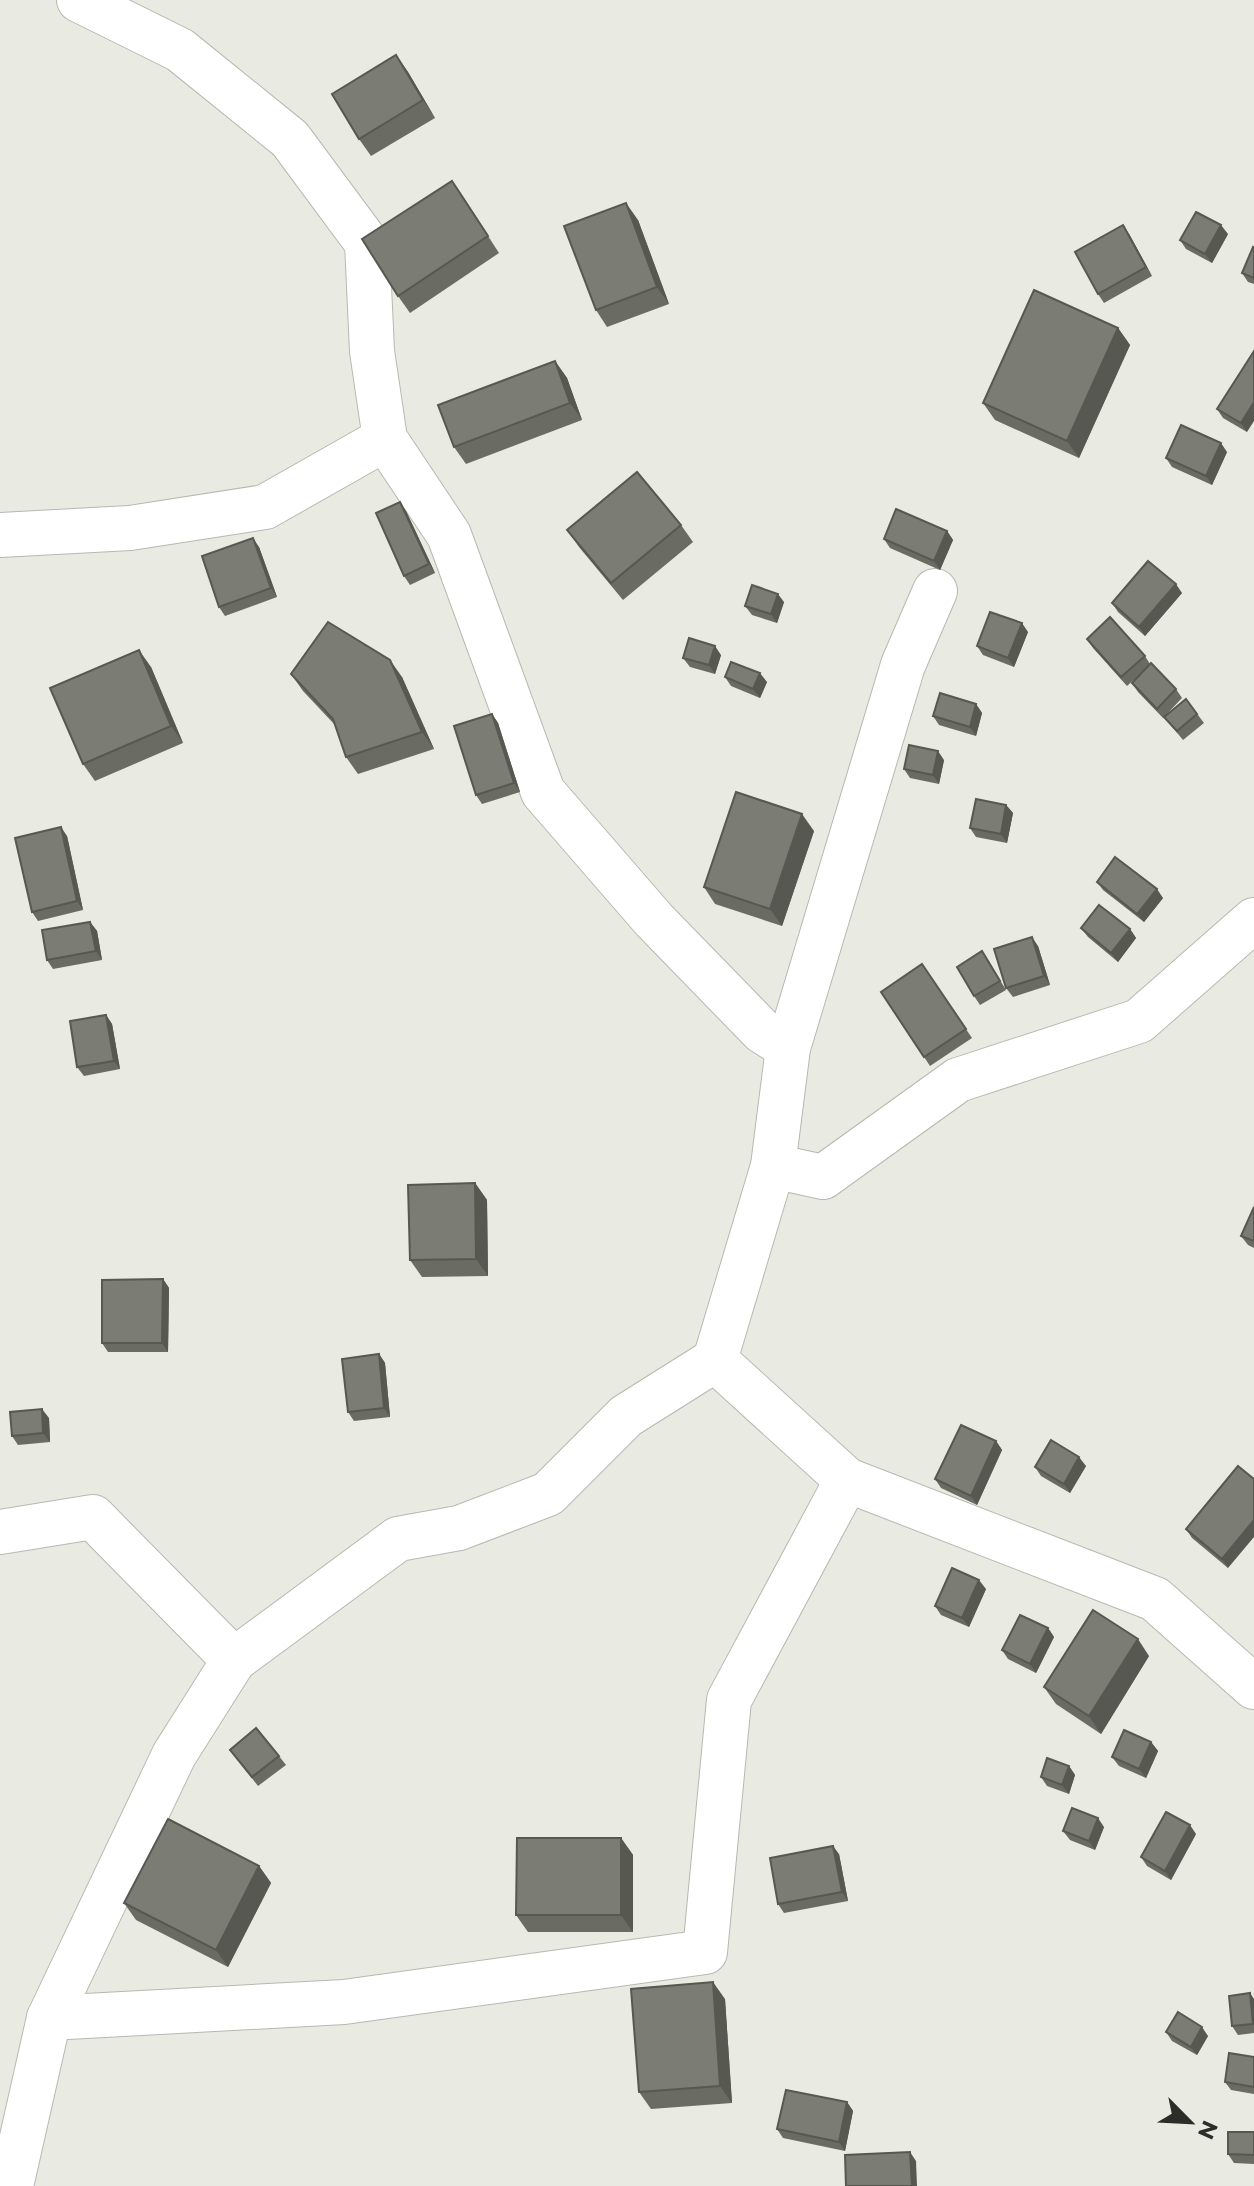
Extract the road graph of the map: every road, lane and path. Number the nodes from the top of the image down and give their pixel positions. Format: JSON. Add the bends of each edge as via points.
{"nodes":[{"id":1,"x":79,"y":0,"type":"edge"},
{"id":2,"x":385,"y":439,"type":"junction"},
{"id":3,"x":0,"y":535,"type":"edge"},
{"id":4,"x":935,"y":591,"type":"dead end"},
{"id":5,"x":1254,"y":920,"type":"edge"},
{"id":6,"x":788,"y":1048,"type":"junction"},
{"id":7,"x":773,"y":1166,"type":"junction"},
{"id":8,"x":715,"y":1360,"type":"junction"},
{"id":9,"x":847,"y":1480,"type":"junction"},
{"id":10,"x":0,"y":1532,"type":"edge"},
{"id":11,"x":234,"y":1660,"type":"junction"},
{"id":12,"x":1254,"y":1687,"type":"edge"},
{"id":13,"x":49,"y":2018,"type":"junction"},
{"id":14,"x":11,"y":2186,"type":"edge"}],
"edges":[{"from":1,"to":2,"type":"street","via":[[180,50],[290,139],[367,243],[372,351]]},
{"from":2,"to":3,"type":"street","via":[[265,507],[130,528]]},
{"from":2,"to":6,"type":"street","via":[[449,535],[543,792],[665,931],[762,1031]]},
{"from":4,"to":6,"type":"street","via":[[903,665]]},
{"from":5,"to":7,"type":"street","via":[[1139,1021],[958,1080],[823,1177]]},
{"from":6,"to":7,"type":"street"},
{"from":7,"to":8,"type":"street"},
{"from":8,"to":9,"type":"street"},
{"from":8,"to":11,"type":"street","via":[[626,1416],[548,1494],[459,1528],[398,1539]]},
{"from":9,"to":12,"type":"street","via":[[1155,1599]]},
{"from":9,"to":13,"type":"street","via":[[729,1700],[705,1952],[344,2002]]},
{"from":10,"to":11,"type":"street","via":[[93,1517]]},
{"from":11,"to":13,"type":"street","via":[[174,1755]]},
{"from":13,"to":14,"type":"street"}]}
